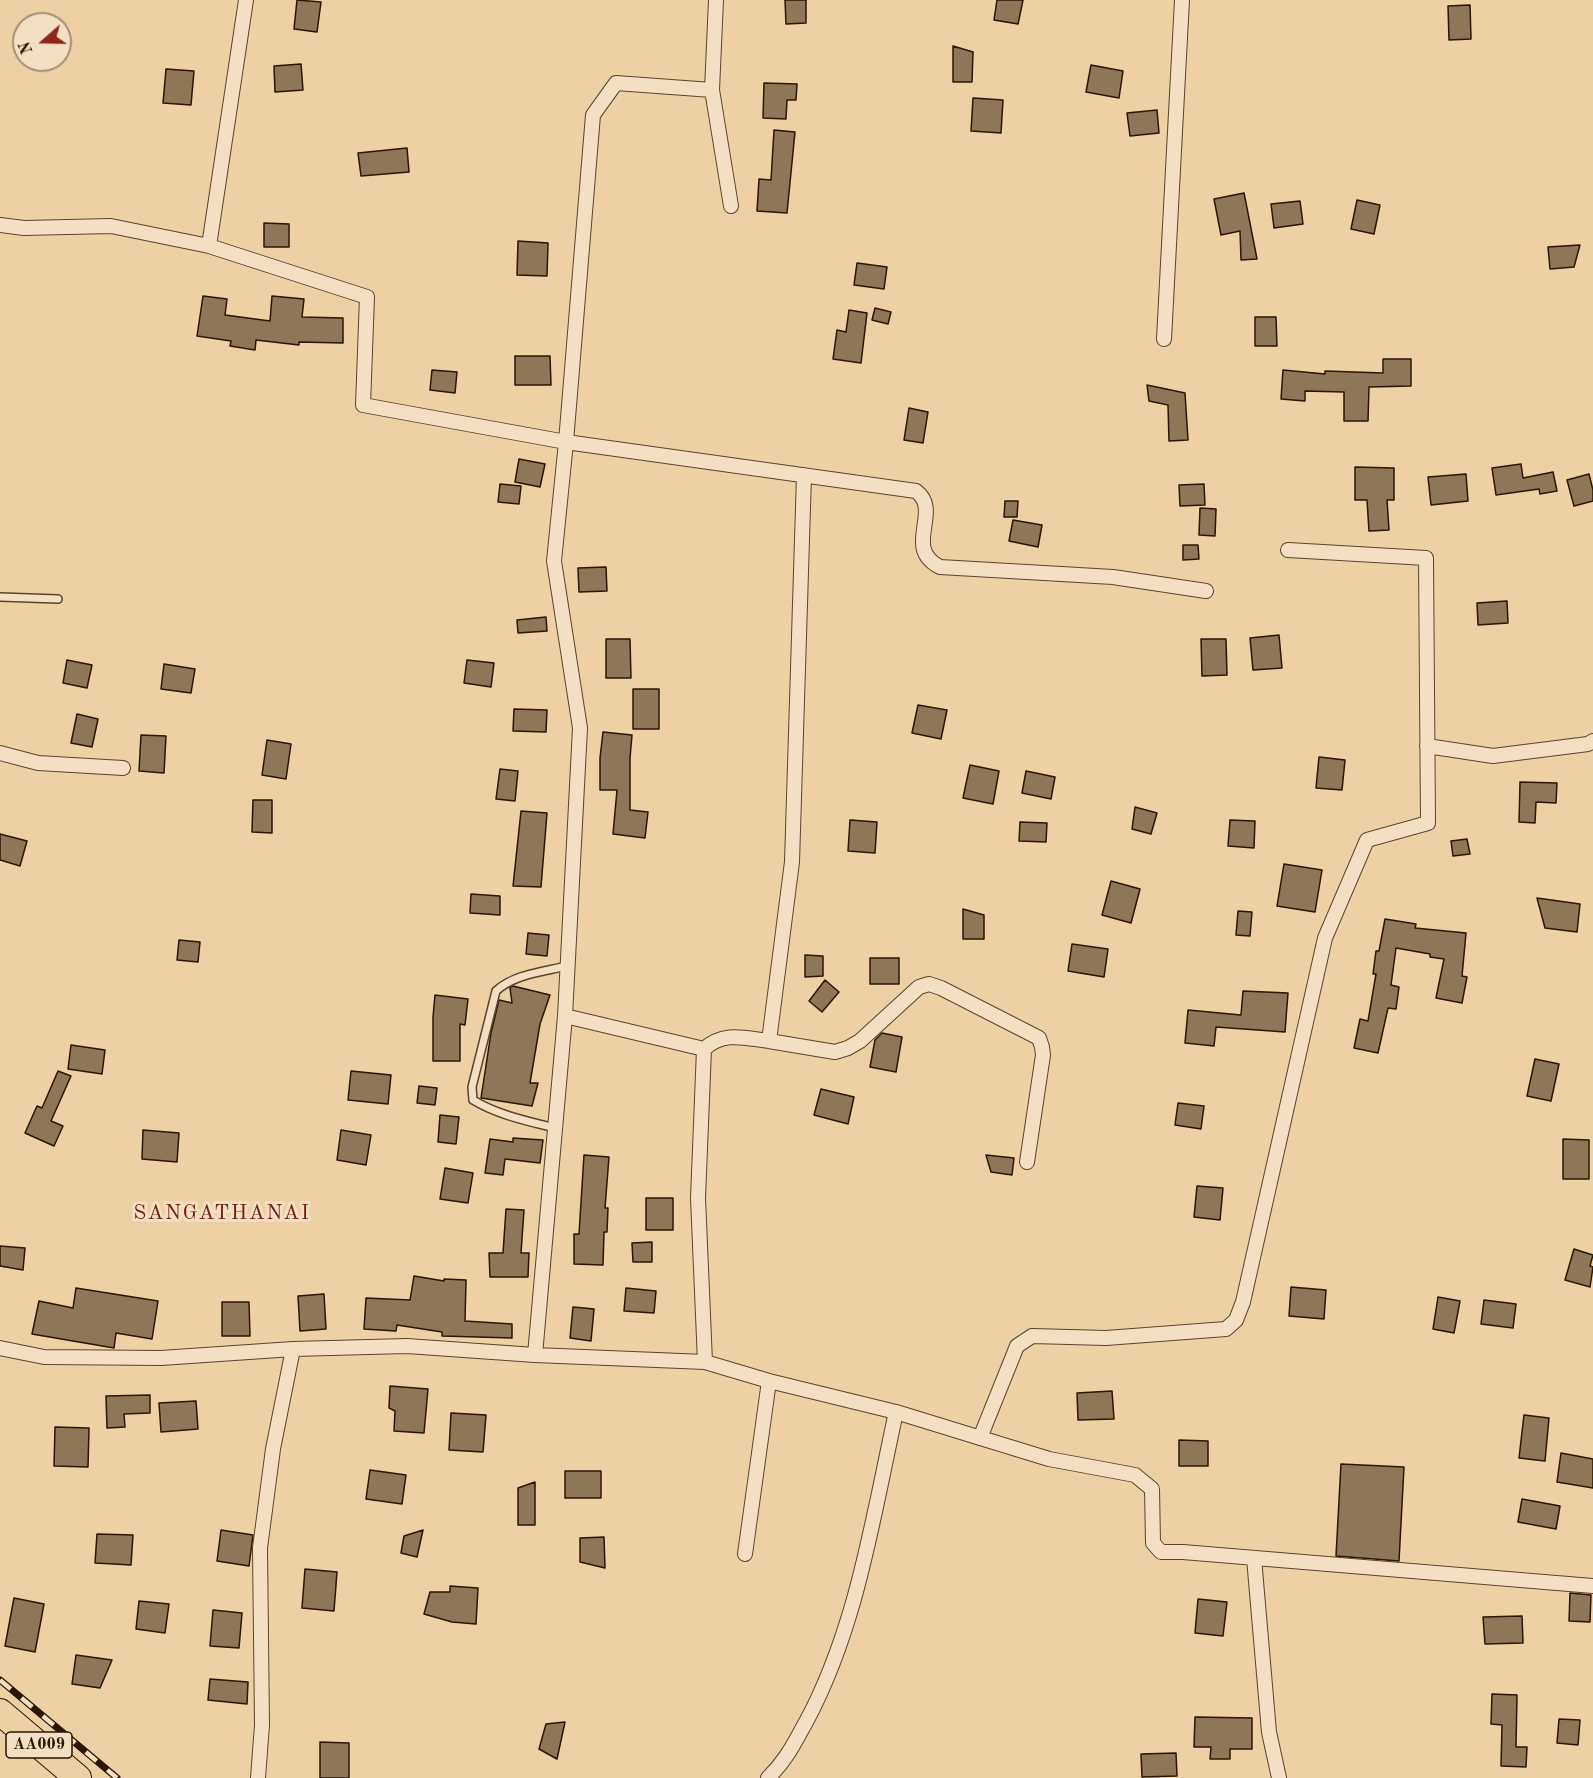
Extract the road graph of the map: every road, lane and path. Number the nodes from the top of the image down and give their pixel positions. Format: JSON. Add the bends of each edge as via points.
{"nodes":[{"id":1,"x":246,"y":0,"type":"edge"},
{"id":2,"x":716,"y":0,"type":"edge"},
{"id":3,"x":1182,"y":0,"type":"edge"},
{"id":4,"x":712,"y":90,"type":"junction"},
{"id":5,"x":731,"y":206,"type":"dead end"},
{"id":6,"x":0,"y":225,"type":"edge"},
{"id":7,"x":209,"y":246,"type":"junction"},
{"id":8,"x":1164,"y":339,"type":"dead end"},
{"id":9,"x":566,"y":442,"type":"junction"},
{"id":10,"x":804,"y":475,"type":"junction"},
{"id":11,"x":1288,"y":550,"type":"dead end"},
{"id":12,"x":1206,"y":591,"type":"dead end"},
{"id":13,"x":0,"y":597,"type":"edge"},
{"id":14,"x":58,"y":599,"type":"dead end"},
{"id":15,"x":1593,"y":741,"type":"edge"},
{"id":16,"x":1427,"y":746,"type":"junction"},
{"id":17,"x":0,"y":753,"type":"edge"},
{"id":18,"x":123,"y":768,"type":"dead end"},
{"id":19,"x":567,"y":966,"type":"junction"},
{"id":20,"x":565,"y":1016,"type":"junction"},
{"id":21,"x":769,"y":1041,"type":"junction"},
{"id":22,"x":704,"y":1049,"type":"junction"},
{"id":23,"x":555,"y":1128,"type":"junction"},
{"id":24,"x":1027,"y":1162,"type":"dead end"},
{"id":25,"x":0,"y":1348,"type":"edge"},
{"id":26,"x":293,"y":1349,"type":"junction"},
{"id":27,"x":535,"y":1355,"type":"junction"},
{"id":28,"x":705,"y":1362,"type":"junction"},
{"id":29,"x":770,"y":1381,"type":"junction"},
{"id":30,"x":896,"y":1412,"type":"junction"},
{"id":31,"x":980,"y":1438,"type":"junction"},
{"id":32,"x":745,"y":1554,"type":"dead end"},
{"id":33,"x":1254,"y":1558,"type":"junction"},
{"id":34,"x":1593,"y":1586,"type":"edge"},
{"id":35,"x":0,"y":1712,"type":"edge"},
{"id":36,"x":78,"y":1778,"type":"edge"},
{"id":37,"x":258,"y":1778,"type":"edge"},
{"id":38,"x":768,"y":1778,"type":"edge"},
{"id":39,"x":1279,"y":1778,"type":"edge"}],
"edges":[{"from":1,"to":7,"type":"street"},
{"from":2,"to":4,"type":"street"},
{"from":3,"to":8,"type":"street"},
{"from":4,"to":5,"type":"street"},
{"from":4,"to":9,"type":"street","via":[[616,83],[593,115]]},
{"from":6,"to":7,"type":"street","via":[[111,226]]},
{"from":7,"to":9,"type":"street","via":[[367,297],[363,405]]},
{"from":9,"to":10,"type":"street"},
{"from":9,"to":19,"type":"street","via":[[554,561],[580,728]]},
{"from":10,"to":12,"type":"street","via":[[916,491],[926,504],[923,552],[929,562],[940,567],[1113,577]]},
{"from":10,"to":21,"type":"street","via":[[792,862]]},
{"from":11,"to":16,"type":"street","via":[[1426,558]]},
{"from":13,"to":14,"type":"lane"},
{"from":15,"to":16,"type":"street","via":[[1494,756]]},
{"from":16,"to":31,"type":"street","via":[[1428,823],[1367,840],[1325,938],[1246,1291],[1236,1320],[1226,1329],[1190,1332],[1107,1338],[1032,1336],[1017,1346]]},
{"from":17,"to":18,"type":"street","via":[[38,764]]},
{"from":19,"to":20,"type":"street"},
{"from":19,"to":23,"type":"lane","via":[[514,979],[496,992],[472,1087],[473,1100],[482,1105]]},
{"from":20,"to":22,"type":"street"},
{"from":20,"to":23,"type":"street"},
{"from":21,"to":22,"type":"street","via":[[730,1036],[714,1040]]},
{"from":21,"to":24,"type":"street","via":[[835,1052],[860,1041],[919,987],[929,984],[941,988],[1039,1038],[1042,1055]]},
{"from":22,"to":28,"type":"street","via":[[698,1198]]},
{"from":23,"to":27,"type":"street"},
{"from":25,"to":26,"type":"street","via":[[56,1358],[161,1358]]},
{"from":26,"to":27,"type":"street","via":[[407,1346]]},
{"from":26,"to":37,"type":"street","via":[[273,1449],[260,1548],[262,1725]]},
{"from":27,"to":28,"type":"street"},
{"from":28,"to":29,"type":"street"},
{"from":29,"to":30,"type":"street"},
{"from":29,"to":32,"type":"street"},
{"from":30,"to":31,"type":"street"},
{"from":30,"to":38,"type":"street","via":[[856,1594],[822,1692],[785,1761]]},
{"from":31,"to":33,"type":"street","via":[[1049,1459],[1135,1475],[1152,1489],[1153,1543],[1161,1552]]},
{"from":33,"to":34,"type":"street"},
{"from":33,"to":39,"type":"street","via":[[1269,1732]]},
{"from":35,"to":36,"type":"highway","number":"AA009"}]}
